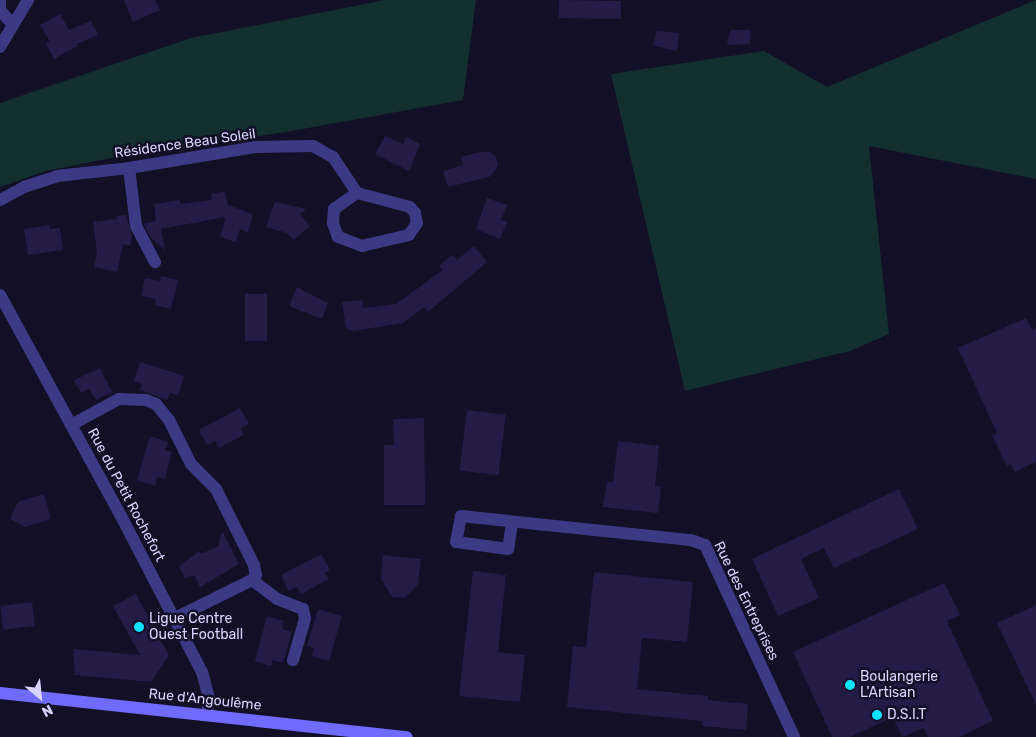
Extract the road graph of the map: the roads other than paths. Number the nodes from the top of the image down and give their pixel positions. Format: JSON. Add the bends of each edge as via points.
{"nodes":[{"id":1,"x":0,"y":0,"type":"edge"},
{"id":2,"x":28,"y":0,"type":"edge"},
{"id":3,"x":12,"y":24,"type":"junction"},
{"id":4,"x":0,"y":47,"type":"edge"},
{"id":5,"x":129,"y":168,"type":"junction"},
{"id":6,"x":357,"y":194,"type":"junction"},
{"id":7,"x":0,"y":200,"type":"edge"},
{"id":8,"x":155,"y":262,"type":"dead end"},
{"id":9,"x":0,"y":295,"type":"edge"},
{"id":10,"x":71,"y":425,"type":"junction"},
{"id":11,"x":512,"y":522,"type":"dead end"},
{"id":12,"x":252,"y":580,"type":"junction"},
{"id":13,"x":175,"y":618,"type":"junction"},
{"id":14,"x":293,"y":660,"type":"dead end"},
{"id":15,"x":0,"y":693,"type":"edge"},
{"id":16,"x":206,"y":714,"type":"junction"},
{"id":17,"x":320,"y":732,"type":"edge"},
{"id":18,"x":407,"y":737,"type":"edge"},
{"id":19,"x":794,"y":737,"type":"edge"}],
"edges":[{"from":1,"to":3,"type":"street","via":[[0,10]]},
{"from":2,"to":3,"type":"street"},
{"from":3,"to":4,"type":"street"},
{"from":5,"to":6,"type":"street","name":"Résidence Beau Soleil","via":[[256,147],[313,146],[333,157]]},
{"from":5,"to":7,"type":"street","name":"Résidence Beau Soleil","via":[[57,176],[24,187]]},
{"from":5,"to":8,"type":"street","via":[[136,226]]},
{"from":6,"to":6,"type":"street","via":[[410,207],[417,224],[409,235],[362,246],[338,238],[333,223],[334,209]]},
{"from":9,"to":10,"type":"street","name":"Rue du Petit Rochefort"},
{"from":10,"to":12,"type":"street","via":[[125,398],[146,400],[162,409],[191,464],[216,489],[254,565],[256,575]]},
{"from":10,"to":13,"type":"street","name":"Rue du Petit Rochefort"},
{"from":11,"to":19,"type":"street","name":"Rue des Entreprises","via":[[691,540],[705,545]]},
{"from":12,"to":13,"type":"street"},
{"from":12,"to":14,"type":"street","via":[[277,599],[303,609],[305,618]]},
{"from":13,"to":16,"type":"street","name":"Rue du Petit Rochefort","via":[[202,672],[209,699]]},
{"from":15,"to":16,"type":"street","name":"Rue d'Angoulême"},
{"from":16,"to":17,"type":"street","name":"Rue d'Angoulême"},
{"from":17,"to":18,"type":"street","name":"Rue d'Angoulême"}]}
